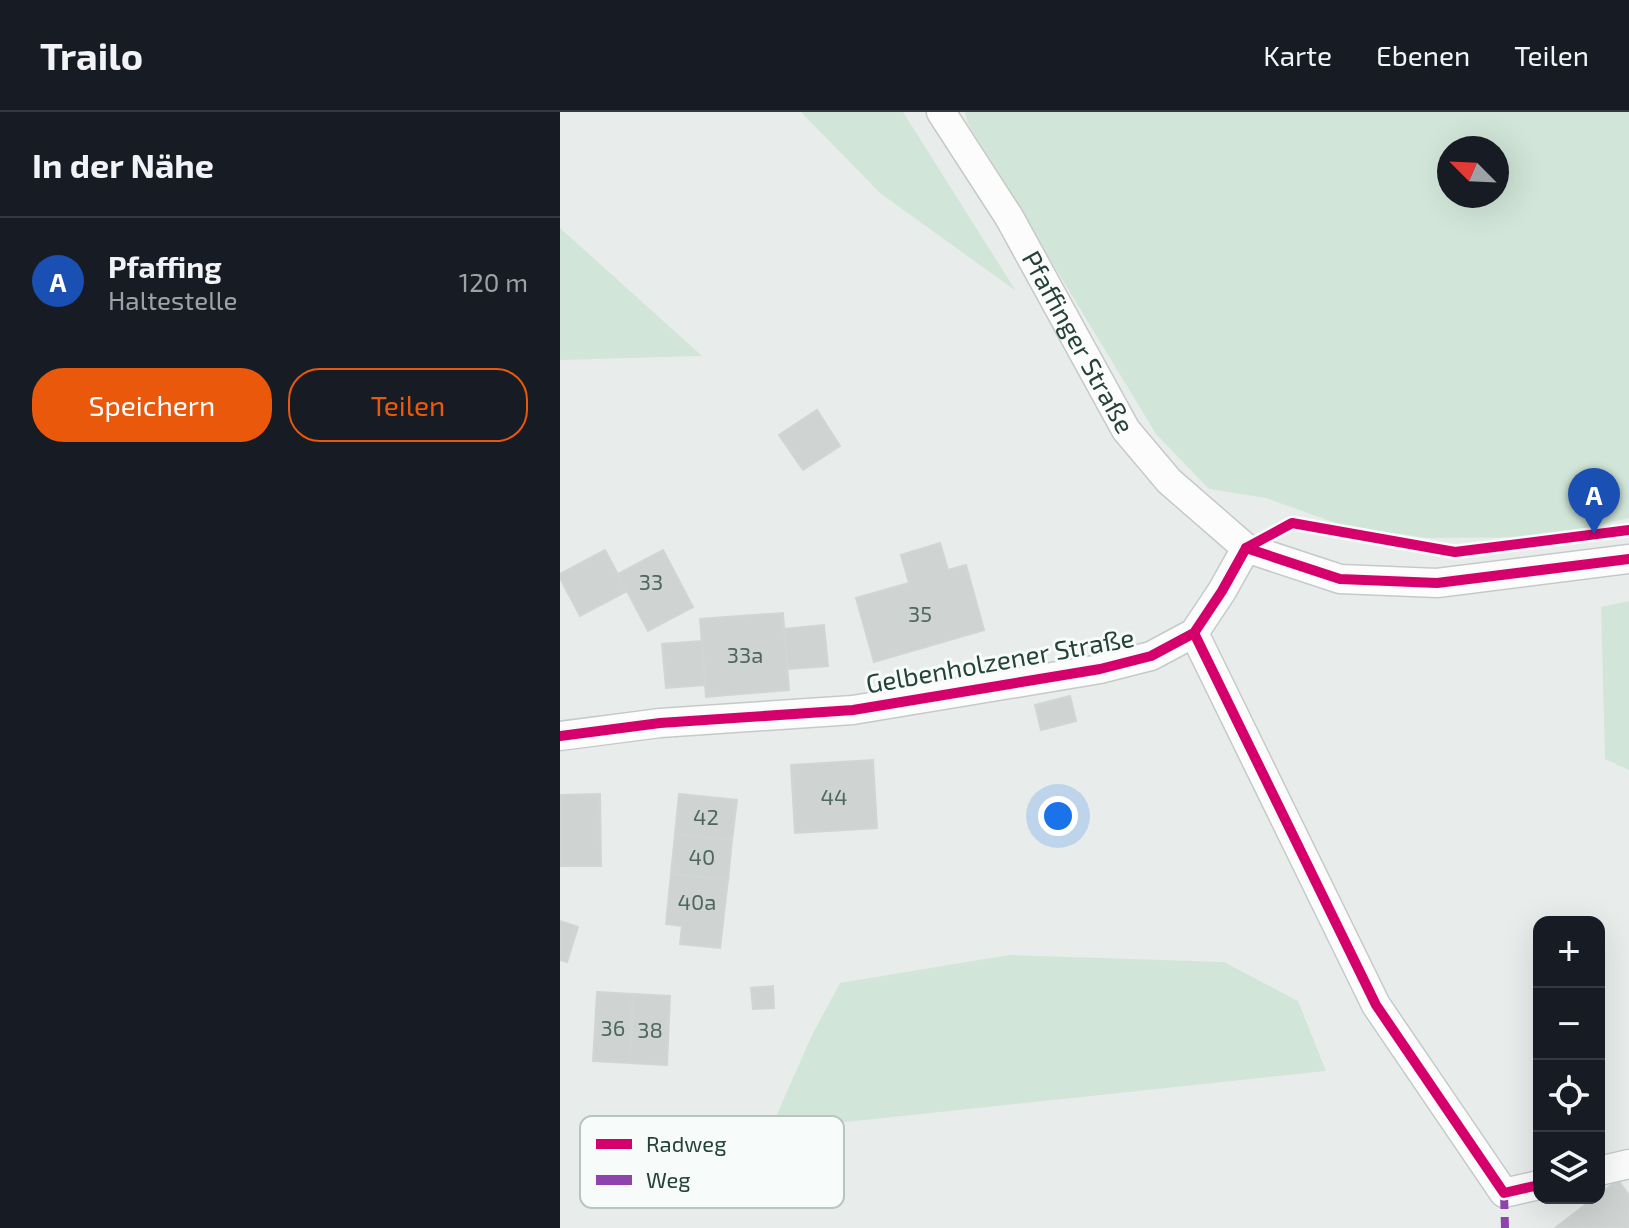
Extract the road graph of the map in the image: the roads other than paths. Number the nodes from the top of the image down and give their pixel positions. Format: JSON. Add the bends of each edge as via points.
{"nodes":[{"id":1,"x":941,"y":112,"type":"edge"},
{"id":2,"x":1246,"y":548,"type":"junction"},
{"id":3,"x":1629,"y":559,"type":"edge"},
{"id":4,"x":1194,"y":633,"type":"junction"},
{"id":5,"x":560,"y":736,"type":"edge"},
{"id":6,"x":1629,"y":1164,"type":"edge"},
{"id":7,"x":1605,"y":1170,"type":"edge"},
{"id":8,"x":1533,"y":1186,"type":"edge"}],
"edges":[{"from":1,"to":2,"type":"street","name":"Pfaffinger Straße","via":[[1009,217],[1126,430],[1169,481]]},
{"from":2,"to":3,"type":"street","via":[[1340,579],[1437,583]]},
{"from":2,"to":4,"type":"street","name":"Gelbenholzener Straße"},
{"from":4,"to":5,"type":"street","name":"Gelbenholzener Straße","via":[[1151,656],[1100,669],[853,710],[660,723]]},
{"from":4,"to":8,"type":"street","via":[[1376,1005],[1504,1193]]},
{"from":6,"to":7,"type":"street"}]}
